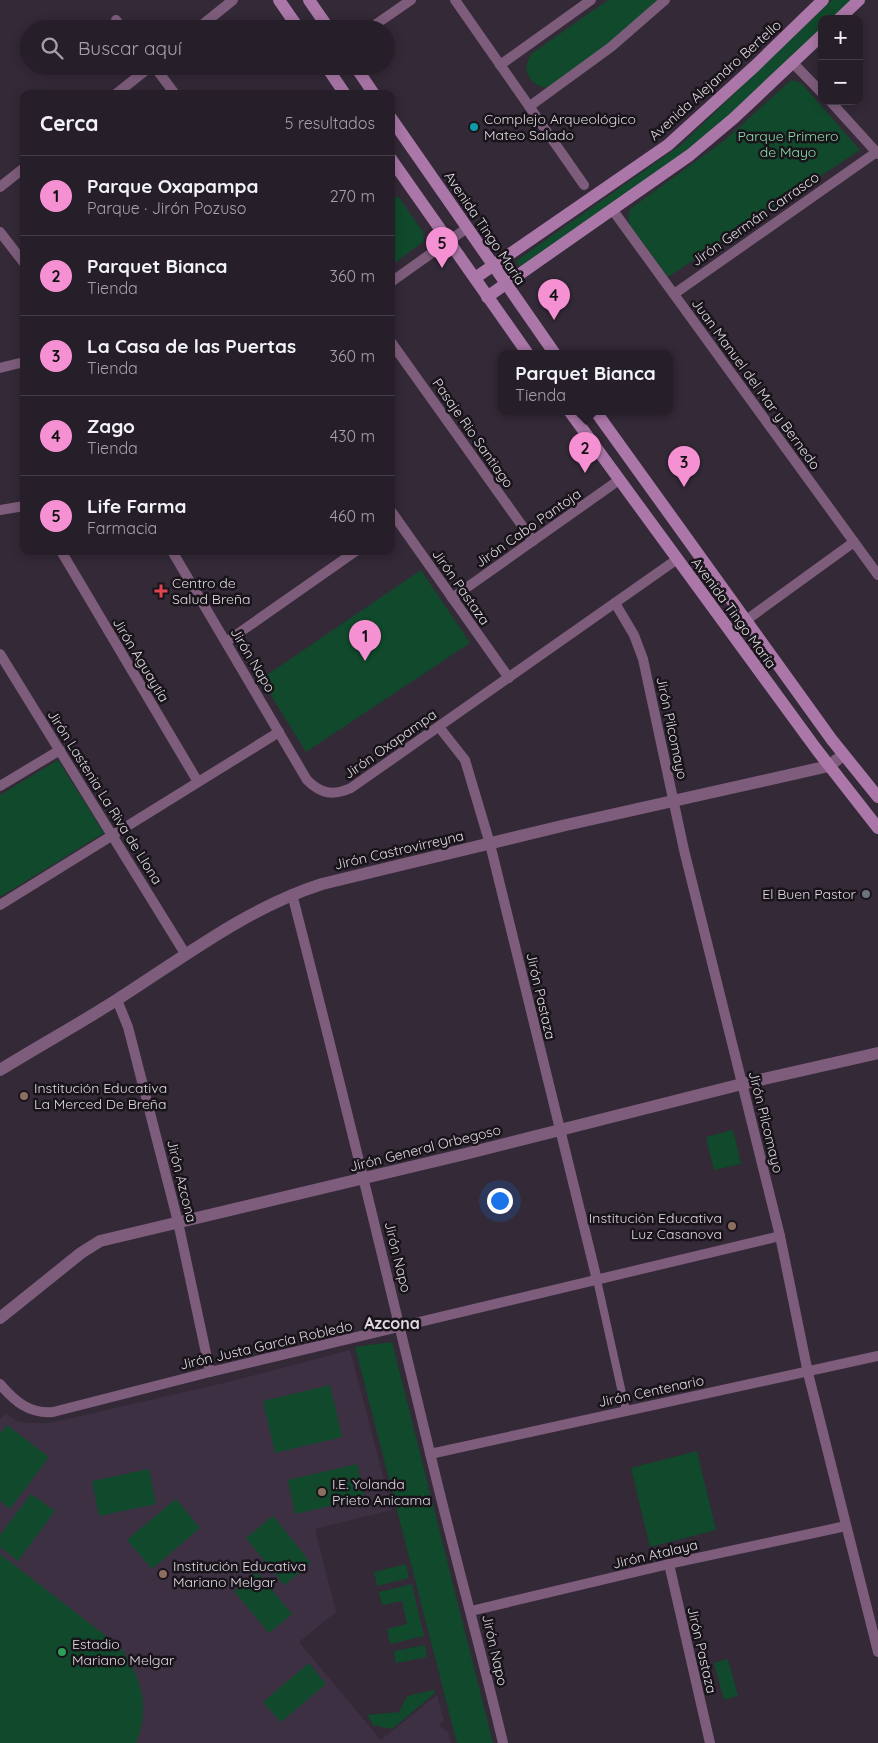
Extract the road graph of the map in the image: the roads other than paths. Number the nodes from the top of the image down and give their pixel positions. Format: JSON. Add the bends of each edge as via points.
{"nodes":[{"id":1,"x":233,"y":0,"type":"edge"},
{"id":2,"x":279,"y":0,"type":"edge"},
{"id":3,"x":309,"y":0,"type":"edge"},
{"id":4,"x":411,"y":0,"type":"edge"},
{"id":5,"x":455,"y":0,"type":"edge"},
{"id":6,"x":591,"y":0,"type":"edge"},
{"id":7,"x":665,"y":0,"type":"edge"},
{"id":8,"x":823,"y":0,"type":"edge"},
{"id":9,"x":859,"y":0,"type":"edge"},
{"id":10,"x":843,"y":15,"type":"edge"},
{"id":11,"x":208,"y":20,"type":"edge"},
{"id":12,"x":293,"y":20,"type":"edge"},
{"id":13,"x":323,"y":20,"type":"edge"},
{"id":14,"x":382,"y":20,"type":"edge"},
{"id":15,"x":818,"y":40,"type":"edge"},
{"id":16,"x":793,"y":63,"type":"junction"},
{"id":17,"x":500,"y":65,"type":"junction"},
{"id":18,"x":140,"y":75,"type":"edge"},
{"id":19,"x":159,"y":75,"type":"edge"},
{"id":20,"x":332,"y":75,"type":"edge"},
{"id":21,"x":361,"y":75,"type":"edge"},
{"id":22,"x":818,"y":88,"type":"edge"},
{"id":23,"x":121,"y":90,"type":"edge"},
{"id":24,"x":172,"y":90,"type":"edge"},
{"id":25,"x":342,"y":90,"type":"edge"},
{"id":26,"x":371,"y":90,"type":"edge"},
{"id":27,"x":834,"y":105,"type":"edge"},
{"id":28,"x":530,"y":106,"type":"junction"},
{"id":29,"x":395,"y":124,"type":"edge"},
{"id":30,"x":877,"y":152,"type":"edge"},
{"id":31,"x":395,"y":165,"type":"edge"},
{"id":32,"x":20,"y":171,"type":"edge"},
{"id":33,"x":584,"y":185,"type":"dead end"},
{"id":34,"x":0,"y":187,"type":"edge"},
{"id":35,"x":612,"y":209,"type":"junction"},
{"id":36,"x":467,"y":228,"type":"junction"},
{"id":37,"x":0,"y":232,"type":"edge"},
{"id":38,"x":449,"y":241,"type":"junction"},
{"id":39,"x":20,"y":258,"type":"edge"},
{"id":40,"x":493,"y":265,"type":"junction"},
{"id":41,"x":474,"y":278,"type":"junction"},
{"id":42,"x":395,"y":279,"type":"edge"},
{"id":43,"x":505,"y":284,"type":"junction"},
{"id":44,"x":674,"y":294,"type":"junction"},
{"id":45,"x":487,"y":297,"type":"junction"},
{"id":46,"x":395,"y":348,"type":"edge"},
{"id":47,"x":525,"y":350,"type":"edge"},
{"id":48,"x":552,"y":350,"type":"edge"},
{"id":49,"x":20,"y":363,"type":"edge"},
{"id":50,"x":0,"y":368,"type":"edge"},
{"id":51,"x":572,"y":415,"type":"edge"},
{"id":52,"x":598,"y":415,"type":"edge"},
{"id":53,"x":619,"y":480,"type":"junction"},
{"id":54,"x":20,"y":507,"type":"edge"},
{"id":55,"x":0,"y":510,"type":"edge"},
{"id":56,"x":395,"y":524,"type":"edge"},
{"id":57,"x":533,"y":541,"type":"junction"},
{"id":58,"x":854,"y":542,"type":"junction"},
{"id":59,"x":63,"y":555,"type":"edge"},
{"id":60,"x":176,"y":555,"type":"edge"},
{"id":61,"x":350,"y":555,"type":"edge"},
{"id":62,"x":676,"y":560,"type":"junction"},
{"id":63,"x":878,"y":575,"type":"edge"},
{"id":64,"x":452,"y":598,"type":"junction"},
{"id":65,"x":616,"y":603,"type":"junction"},
{"id":66,"x":745,"y":621,"type":"junction"},
{"id":67,"x":226,"y":642,"type":"junction"},
{"id":68,"x":0,"y":654,"type":"edge"},
{"id":69,"x":509,"y":678,"type":"junction"},
{"id":70,"x":439,"y":727,"type":"junction"},
{"id":71,"x":279,"y":732,"type":"junction"},
{"id":72,"x":60,"y":750,"type":"junction"},
{"id":73,"x":844,"y":755,"type":"junction"},
{"id":74,"x":829,"y":766,"type":"junction"},
{"id":75,"x":198,"y":782,"type":"junction"},
{"id":76,"x":0,"y":786,"type":"edge"},
{"id":77,"x":878,"y":797,"type":"edge"},
{"id":78,"x":674,"y":802,"type":"junction"},
{"id":79,"x":878,"y":828,"type":"edge"},
{"id":80,"x":112,"y":835,"type":"junction"},
{"id":81,"x":490,"y":844,"type":"junction"},
{"id":82,"x":292,"y":894,"type":"junction"},
{"id":83,"x":0,"y":905,"type":"edge"},
{"id":84,"x":186,"y":954,"type":"junction"},
{"id":85,"x":117,"y":1000,"type":"junction"},
{"id":86,"x":878,"y":1053,"type":"edge"},
{"id":87,"x":0,"y":1070,"type":"edge"},
{"id":88,"x":742,"y":1084,"type":"junction"},
{"id":89,"x":560,"y":1131,"type":"junction"},
{"id":90,"x":364,"y":1179,"type":"junction"},
{"id":91,"x":178,"y":1222,"type":"junction"},
{"id":92,"x":780,"y":1236,"type":"junction"},
{"id":93,"x":597,"y":1280,"type":"junction"},
{"id":94,"x":0,"y":1318,"type":"edge"},
{"id":95,"x":401,"y":1327,"type":"junction"},
{"id":96,"x":878,"y":1356,"type":"edge"},
{"id":97,"x":210,"y":1372,"type":"junction"},
{"id":98,"x":808,"y":1373,"type":"junction"},
{"id":99,"x":0,"y":1384,"type":"edge"},
{"id":100,"x":626,"y":1411,"type":"junction"},
{"id":101,"x":430,"y":1454,"type":"junction"},
{"id":102,"x":846,"y":1526,"type":"junction"},
{"id":103,"x":669,"y":1564,"type":"junction"},
{"id":104,"x":471,"y":1611,"type":"junction"},
{"id":105,"x":878,"y":1652,"type":"edge"},
{"id":106,"x":503,"y":1743,"type":"edge"},
{"id":107,"x":710,"y":1743,"type":"edge"}],
"edges":[{"from":1,"to":11,"type":"street"},
{"from":2,"to":12,"type":"main road"},
{"from":3,"to":13,"type":"main road"},
{"from":4,"to":14,"type":"street"},
{"from":5,"to":17,"type":"street"},
{"from":6,"to":17,"type":"street"},
{"from":7,"to":28,"type":"street","via":[[612,48]]},
{"from":8,"to":40,"type":"main road","name":"Avenida Alejandro Bertello","via":[[668,145]]},
{"from":9,"to":10,"type":"main road"},
{"from":15,"to":16,"type":"main road"},
{"from":16,"to":22,"type":"street"},
{"from":16,"to":35,"type":"main road","via":[[714,136]]},
{"from":17,"to":28,"type":"street"},
{"from":18,"to":23,"type":"street"},
{"from":19,"to":24,"type":"street"},
{"from":20,"to":25,"type":"main road"},
{"from":21,"to":26,"type":"main road"},
{"from":27,"to":30,"type":"street"},
{"from":28,"to":33,"type":"street"},
{"from":29,"to":36,"type":"main road","name":"Avenida Tingo María"},
{"from":30,"to":44,"type":"street","name":"Jirón Germán Carrasco"},
{"from":31,"to":38,"type":"main road"},
{"from":32,"to":34,"type":"street"},
{"from":35,"to":43,"type":"main road"},
{"from":35,"to":44,"type":"street","name":"Juan Manuel del Mar y Bernedo"},
{"from":36,"to":38,"type":"street"},
{"from":36,"to":40,"type":"main road","name":"Avenida Tingo María"},
{"from":37,"to":39,"type":"street"},
{"from":38,"to":41,"type":"main road"},
{"from":38,"to":42,"type":"street"},
{"from":40,"to":41,"type":"main road","name":"Avenida Alejandro Bertello"},
{"from":40,"to":43,"type":"main road","name":"Avenida Tingo María"},
{"from":41,"to":45,"type":"main road"},
{"from":43,"to":45,"type":"main road"},
{"from":43,"to":48,"type":"main road","name":"Avenida Tingo María"},
{"from":44,"to":58,"type":"street","name":"Juan Manuel del Mar y Bernedo"},
{"from":45,"to":47,"type":"main road"},
{"from":46,"to":57,"type":"street","name":"Pasaje Rio Santiago"},
{"from":49,"to":50,"type":"street"},
{"from":51,"to":53,"type":"main road","name":"Avenida Tingo María"},
{"from":52,"to":66,"type":"main road","name":"Avenida Tingo María"},
{"from":53,"to":57,"type":"street","name":"Jirón Cabo Pantoja"},
{"from":53,"to":62,"type":"main road","name":"Avenida Tingo María"},
{"from":54,"to":55,"type":"street"},
{"from":56,"to":64,"type":"street","name":"Jirón Pastaza"},
{"from":57,"to":64,"type":"street","name":"Jirón Cabo Pantoja"},
{"from":58,"to":63,"type":"street","name":"Juan Manuel del Mar y Bernedo"},
{"from":58,"to":66,"type":"street"},
{"from":59,"to":75,"type":"street","name":"Jirón Aguaytía"},
{"from":60,"to":67,"type":"street","name":"Jirón Napo"},
{"from":61,"to":67,"type":"street"},
{"from":62,"to":65,"type":"street","name":"Jirón Oxapampa"},
{"from":62,"to":74,"type":"main road","name":"Avenida Tingo María"},
{"from":64,"to":69,"type":"street","name":"Jirón Pastaza"},
{"from":65,"to":69,"type":"street","name":"Jirón Oxapampa"},
{"from":65,"to":78,"type":"street","name":"Jirón Pilcomayo","via":[[643,659]]},
{"from":66,"to":73,"type":"main road","name":"Avenida Tingo María"},
{"from":67,"to":71,"type":"street","name":"Jirón Napo"},
{"from":68,"to":72,"type":"street","name":"Jirón Lastenia La Riva de Llona"},
{"from":69,"to":70,"type":"street","name":"Jirón Oxapampa"},
{"from":70,"to":71,"type":"street","name":"Jirón Oxapampa","via":[[339,794],[328,794],[307,780]]},
{"from":70,"to":81,"type":"street","name":"Jirón Pastaza","via":[[465,760]]},
{"from":71,"to":75,"type":"street"},
{"from":72,"to":76,"type":"street"},
{"from":72,"to":80,"type":"street","name":"Jirón Lastenia La Riva de Llona"},
{"from":73,"to":74,"type":"street","name":"Jirón Castrovirreyna"},
{"from":73,"to":77,"type":"main road","name":"Avenida Tingo María"},
{"from":74,"to":78,"type":"street","name":"Jirón Castrovirreyna"},
{"from":74,"to":79,"type":"main road","name":"Avenida Tingo María"},
{"from":75,"to":80,"type":"street"},
{"from":78,"to":81,"type":"street","name":"Jirón Castrovirreyna"},
{"from":78,"to":88,"type":"street","name":"Jirón Pilcomayo"},
{"from":80,"to":83,"type":"street"},
{"from":80,"to":84,"type":"street","name":"Jirón Lastenia La Riva de Llona"},
{"from":81,"to":82,"type":"street","name":"Jirón Castrovirreyna"},
{"from":81,"to":89,"type":"street","name":"Jirón Pastaza"},
{"from":82,"to":84,"type":"street","name":"Jirón Castrovirreyna","via":[[258,910]]},
{"from":82,"to":90,"type":"street","name":"Jirón Napo"},
{"from":84,"to":85,"type":"street","name":"Jirón Castrovirreyna"},
{"from":85,"to":87,"type":"street","name":"Jirón Castrovirreyna"},
{"from":85,"to":91,"type":"street","name":"Jirón Azcona","via":[[128,1027]]},
{"from":86,"to":88,"type":"street","name":"Jirón General Orbegoso"},
{"from":88,"to":89,"type":"street","name":"Jirón General Orbegoso"},
{"from":88,"to":92,"type":"street","name":"Jirón Pilcomayo"},
{"from":89,"to":90,"type":"street","name":"Jirón General Orbegoso"},
{"from":89,"to":93,"type":"street","name":"Jirón Pastaza"},
{"from":90,"to":91,"type":"street","name":"Jirón General Orbegoso"},
{"from":90,"to":95,"type":"street","name":"Jirón Napo"},
{"from":91,"to":94,"type":"street","name":"Jirón General Orbegoso","via":[[100,1242],[81,1252]]},
{"from":91,"to":97,"type":"street","name":"Jirón Azcona"},
{"from":92,"to":93,"type":"street","name":"Jirón Justa García Robledo"},
{"from":92,"to":98,"type":"street","name":"Jirón Pilcomayo"},
{"from":93,"to":95,"type":"street","name":"Jirón Justa García Robledo"},
{"from":93,"to":100,"type":"street"},
{"from":95,"to":97,"type":"street","name":"Jirón Justa García Robledo"},
{"from":95,"to":101,"type":"street","name":"Jirón Napo"},
{"from":96,"to":98,"type":"street","name":"Jirón Centenario"},
{"from":97,"to":99,"type":"street","name":"Jirón Justa García Robledo","via":[[41,1413],[19,1404]]},
{"from":98,"to":100,"type":"street","name":"Jirón Centenario"},
{"from":98,"to":102,"type":"street","name":"Jirón Pilcomayo"},
{"from":100,"to":101,"type":"street","name":"Jirón Centenario"},
{"from":101,"to":104,"type":"street","name":"Jirón Napo"},
{"from":102,"to":103,"type":"street","name":"Jirón Atalaya"},
{"from":102,"to":105,"type":"street","name":"Jirón Pilcomayo"},
{"from":103,"to":104,"type":"street","name":"Jirón Atalaya"},
{"from":103,"to":107,"type":"street","name":"Jirón Pastaza"},
{"from":104,"to":106,"type":"street","name":"Jirón Napo"}]}
